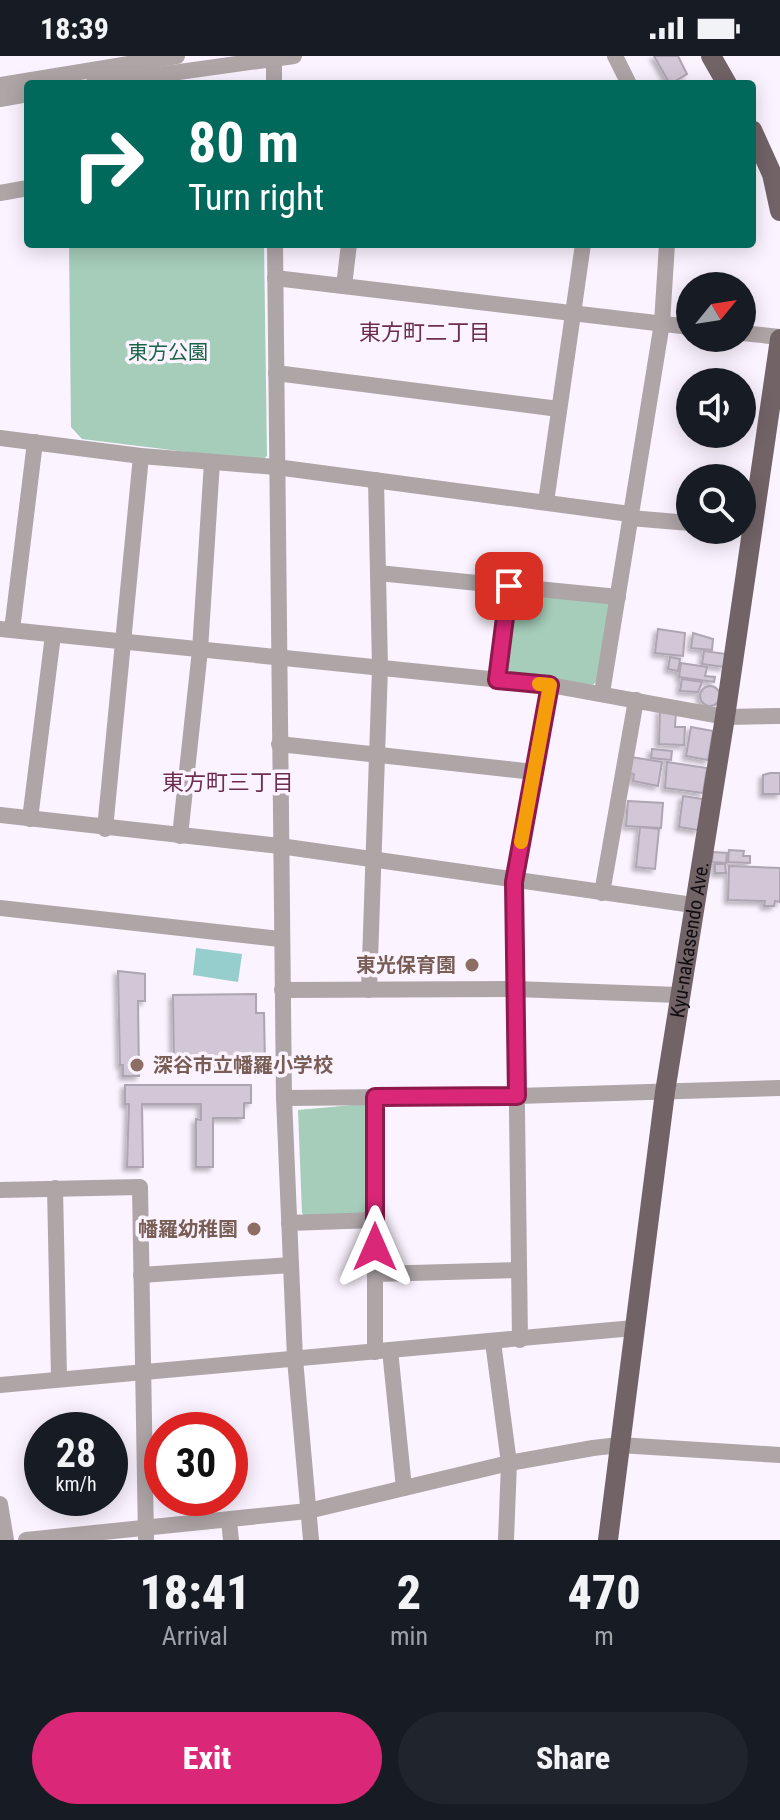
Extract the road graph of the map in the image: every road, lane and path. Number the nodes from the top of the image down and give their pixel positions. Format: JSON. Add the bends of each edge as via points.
{"nodes":[{"id":1,"x":177,"y":56,"type":"edge"},
{"id":2,"x":294,"y":56,"type":"edge"},
{"id":3,"x":615,"y":56,"type":"edge"},
{"id":4,"x":711,"y":56,"type":"edge"},
{"id":5,"x":274,"y":58,"type":"edge"},
{"id":6,"x":31,"y":80,"type":"edge"},
{"id":7,"x":121,"y":80,"type":"edge"},
{"id":8,"x":274,"y":80,"type":"edge"},
{"id":9,"x":627,"y":80,"type":"edge"},
{"id":10,"x":725,"y":80,"type":"edge"},
{"id":11,"x":24,"y":81,"type":"edge"},
{"id":12,"x":0,"y":85,"type":"edge"},
{"id":13,"x":24,"y":95,"type":"edge"},
{"id":14,"x":0,"y":99,"type":"edge"},
{"id":15,"x":756,"y":139,"type":"edge"},
{"id":16,"x":24,"y":189,"type":"edge"},
{"id":17,"x":0,"y":193,"type":"edge"},
{"id":18,"x":780,"y":211,"type":"edge"},
{"id":19,"x":275,"y":248,"type":"edge"},
{"id":20,"x":349,"y":248,"type":"edge"},
{"id":21,"x":582,"y":248,"type":"edge"},
{"id":22,"x":667,"y":248,"type":"edge"},
{"id":23,"x":275,"y":278,"type":"junction"},
{"id":24,"x":344,"y":286,"type":"junction"},
{"id":25,"x":573,"y":313,"type":"junction"},
{"id":26,"x":662,"y":323,"type":"junction"},
{"id":27,"x":676,"y":325,"type":"edge"},
{"id":28,"x":756,"y":335,"type":"edge"},
{"id":29,"x":780,"y":338,"type":"edge"},
{"id":30,"x":276,"y":373,"type":"junction"},
{"id":31,"x":559,"y":409,"type":"junction"},
{"id":32,"x":0,"y":438,"type":"edge"},
{"id":33,"x":35,"y":442,"type":"junction"},
{"id":34,"x":141,"y":456,"type":"junction"},
{"id":35,"x":212,"y":462,"type":"junction"},
{"id":36,"x":276,"y":467,"type":"junction"},
{"id":37,"x":756,"y":476,"type":"edge"},
{"id":38,"x":376,"y":480,"type":"junction"},
{"id":39,"x":546,"y":502,"type":"junction"},
{"id":40,"x":630,"y":516,"type":"junction"},
{"id":41,"x":676,"y":521,"type":"edge"},
{"id":42,"x":745,"y":544,"type":"edge"},
{"id":43,"x":378,"y":573,"type":"junction"},
{"id":44,"x":509,"y":586,"type":"junction"},
{"id":45,"x":618,"y":597,"type":"junction"},
{"id":46,"x":6,"y":630,"type":"edge"},
{"id":47,"x":53,"y":635,"type":"junction"},
{"id":48,"x":121,"y":642,"type":"junction"},
{"id":49,"x":200,"y":650,"type":"junction"},
{"id":50,"x":278,"y":658,"type":"junction"},
{"id":51,"x":380,"y":668,"type":"junction"},
{"id":52,"x":497,"y":680,"type":"junction"},
{"id":53,"x":550,"y":685,"type":"junction"},
{"id":54,"x":602,"y":693,"type":"junction"},
{"id":55,"x":636,"y":700,"type":"junction"},
{"id":56,"x":780,"y":716,"type":"edge"},
{"id":57,"x":725,"y":717,"type":"junction"},
{"id":58,"x":279,"y":744,"type":"junction"},
{"id":59,"x":376,"y":752,"type":"junction"},
{"id":60,"x":534,"y":772,"type":"junction"},
{"id":61,"x":0,"y":815,"type":"edge"},
{"id":62,"x":30,"y":819,"type":"junction"},
{"id":63,"x":105,"y":829,"type":"junction"},
{"id":64,"x":180,"y":836,"type":"junction"},
{"id":65,"x":280,"y":846,"type":"junction"},
{"id":66,"x":371,"y":860,"type":"junction"},
{"id":67,"x":514,"y":882,"type":"junction"},
{"id":68,"x":602,"y":893,"type":"junction"},
{"id":69,"x":693,"y":905,"type":"junction"},
{"id":70,"x":0,"y":908,"type":"edge"},
{"id":71,"x":280,"y":939,"type":"junction"},
{"id":72,"x":515,"y":989,"type":"junction"},
{"id":73,"x":282,"y":990,"type":"junction"},
{"id":74,"x":369,"y":990,"type":"junction"},
{"id":75,"x":679,"y":995,"type":"junction"},
{"id":76,"x":780,"y":1088,"type":"edge"},
{"id":77,"x":665,"y":1092,"type":"junction"},
{"id":78,"x":517,"y":1096,"type":"junction"},
{"id":79,"x":375,"y":1097,"type":"junction"},
{"id":80,"x":284,"y":1098,"type":"junction"},
{"id":81,"x":55,"y":1188,"type":"junction"},
{"id":82,"x":0,"y":1190,"type":"edge"},
{"id":83,"x":375,"y":1220,"type":"junction"},
{"id":84,"x":289,"y":1223,"type":"junction"},
{"id":85,"x":291,"y":1265,"type":"junction"},
{"id":86,"x":519,"y":1270,"type":"junction"},
{"id":87,"x":375,"y":1274,"type":"junction"},
{"id":88,"x":141,"y":1275,"type":"junction"},
{"id":89,"x":634,"y":1328,"type":"junction"},
{"id":90,"x":520,"y":1340,"type":"junction"},
{"id":91,"x":493,"y":1342,"type":"junction"},
{"id":92,"x":382,"y":1351,"type":"junction"},
{"id":93,"x":295,"y":1359,"type":"junction"},
{"id":94,"x":141,"y":1370,"type":"junction"},
{"id":95,"x":59,"y":1378,"type":"junction"},
{"id":96,"x":0,"y":1385,"type":"edge"},
{"id":97,"x":619,"y":1445,"type":"junction"},
{"id":98,"x":780,"y":1455,"type":"edge"},
{"id":99,"x":509,"y":1463,"type":"junction"},
{"id":100,"x":404,"y":1488,"type":"junction"},
{"id":101,"x":0,"y":1504,"type":"edge"},
{"id":102,"x":308,"y":1511,"type":"junction"},
{"id":103,"x":229,"y":1521,"type":"junction"},
{"id":104,"x":146,"y":1535,"type":"edge"},
{"id":105,"x":76,"y":1538,"type":"edge"},
{"id":106,"x":6,"y":1540,"type":"edge"},
{"id":107,"x":26,"y":1540,"type":"edge"},
{"id":108,"x":231,"y":1540,"type":"edge"},
{"id":109,"x":311,"y":1540,"type":"edge"},
{"id":110,"x":506,"y":1540,"type":"edge"},
{"id":111,"x":608,"y":1540,"type":"edge"}],
"edges":[{"from":1,"to":6,"type":"street"},
{"from":2,"to":5,"type":"street"},
{"from":3,"to":9,"type":"street"},
{"from":4,"to":10,"type":"main road"},
{"from":5,"to":7,"type":"street"},
{"from":5,"to":8,"type":"street"},
{"from":11,"to":12,"type":"street"},
{"from":13,"to":14,"type":"street"},
{"from":15,"to":18,"type":"main road","via":[[772,174]]},
{"from":16,"to":17,"type":"street"},
{"from":19,"to":23,"type":"street"},
{"from":20,"to":24,"type":"street"},
{"from":21,"to":25,"type":"street"},
{"from":22,"to":26,"type":"street"},
{"from":23,"to":24,"type":"street"},
{"from":23,"to":30,"type":"street"},
{"from":24,"to":25,"type":"street"},
{"from":25,"to":26,"type":"street"},
{"from":25,"to":31,"type":"street"},
{"from":26,"to":27,"type":"street"},
{"from":26,"to":40,"type":"street"},
{"from":28,"to":29,"type":"street"},
{"from":29,"to":37,"type":"main road","name":"Kyu-nakasendo Ave."},
{"from":30,"to":31,"type":"street"},
{"from":30,"to":36,"type":"street"},
{"from":31,"to":39,"type":"street"},
{"from":32,"to":33,"type":"street"},
{"from":33,"to":34,"type":"street"},
{"from":33,"to":46,"type":"street"},
{"from":34,"to":35,"type":"street"},
{"from":34,"to":48,"type":"street"},
{"from":35,"to":36,"type":"street"},
{"from":35,"to":49,"type":"street"},
{"from":36,"to":38,"type":"street"},
{"from":36,"to":50,"type":"street"},
{"from":38,"to":39,"type":"street"},
{"from":38,"to":43,"type":"street"},
{"from":39,"to":40,"type":"street"},
{"from":40,"to":41,"type":"street"},
{"from":40,"to":45,"type":"street"},
{"from":42,"to":57,"type":"main road","name":"Kyu-nakasendo Ave."},
{"from":43,"to":44,"type":"street"},
{"from":43,"to":51,"type":"street"},
{"from":44,"to":45,"type":"street"},
{"from":44,"to":52,"type":"street"},
{"from":45,"to":54,"type":"street"},
{"from":46,"to":47,"type":"street"},
{"from":47,"to":48,"type":"street"},
{"from":47,"to":62,"type":"street"},
{"from":48,"to":49,"type":"street"},
{"from":48,"to":63,"type":"street"},
{"from":49,"to":50,"type":"street"},
{"from":49,"to":64,"type":"street"},
{"from":50,"to":51,"type":"street"},
{"from":50,"to":58,"type":"street"},
{"from":51,"to":52,"type":"street"},
{"from":51,"to":59,"type":"street"},
{"from":52,"to":53,"type":"street"},
{"from":53,"to":54,"type":"street"},
{"from":53,"to":60,"type":"street"},
{"from":54,"to":55,"type":"street"},
{"from":55,"to":57,"type":"street"},
{"from":55,"to":68,"type":"street"},
{"from":56,"to":57,"type":"street"},
{"from":57,"to":69,"type":"main road","name":"Kyu-nakasendo Ave."},
{"from":58,"to":59,"type":"street"},
{"from":58,"to":65,"type":"street"},
{"from":59,"to":60,"type":"street"},
{"from":59,"to":66,"type":"street"},
{"from":60,"to":67,"type":"street"},
{"from":61,"to":62,"type":"street"},
{"from":62,"to":63,"type":"street"},
{"from":63,"to":64,"type":"street"},
{"from":64,"to":65,"type":"street"},
{"from":65,"to":66,"type":"street"},
{"from":65,"to":71,"type":"street"},
{"from":66,"to":67,"type":"street"},
{"from":66,"to":74,"type":"street"},
{"from":67,"to":68,"type":"street"},
{"from":67,"to":72,"type":"street"},
{"from":68,"to":69,"type":"street"},
{"from":69,"to":75,"type":"main road","name":"Kyu-nakasendo Ave."},
{"from":70,"to":71,"type":"street"},
{"from":71,"to":73,"type":"street"},
{"from":72,"to":74,"type":"street"},
{"from":72,"to":75,"type":"street"},
{"from":72,"to":78,"type":"street"},
{"from":73,"to":74,"type":"street"},
{"from":73,"to":80,"type":"street"},
{"from":75,"to":77,"type":"main road","name":"Kyu-nakasendo Ave."},
{"from":76,"to":77,"type":"street"},
{"from":77,"to":78,"type":"street"},
{"from":77,"to":89,"type":"main road","name":"Kyu-nakasendo Ave."},
{"from":78,"to":79,"type":"street"},
{"from":78,"to":86,"type":"street"},
{"from":79,"to":80,"type":"street"},
{"from":79,"to":83,"type":"street"},
{"from":80,"to":84,"type":"street"},
{"from":81,"to":82,"type":"street"},
{"from":81,"to":88,"type":"street","via":[[140,1187]]},
{"from":81,"to":95,"type":"street"},
{"from":83,"to":84,"type":"street"},
{"from":83,"to":87,"type":"street"},
{"from":84,"to":85,"type":"street"},
{"from":85,"to":88,"type":"street"},
{"from":85,"to":93,"type":"street"},
{"from":86,"to":87,"type":"street"},
{"from":86,"to":90,"type":"street"},
{"from":87,"to":92,"type":"street"},
{"from":88,"to":94,"type":"street"},
{"from":89,"to":90,"type":"street"},
{"from":89,"to":97,"type":"main road","name":"Kyu-nakasendo Ave."},
{"from":90,"to":91,"type":"street"},
{"from":91,"to":92,"type":"street"},
{"from":91,"to":99,"type":"street"},
{"from":92,"to":93,"type":"street"},
{"from":92,"to":100,"type":"street"},
{"from":93,"to":94,"type":"street"},
{"from":93,"to":102,"type":"street"},
{"from":94,"to":95,"type":"street"},
{"from":94,"to":104,"type":"street"},
{"from":95,"to":96,"type":"street"},
{"from":97,"to":98,"type":"street"},
{"from":97,"to":99,"type":"street"},
{"from":97,"to":111,"type":"main road","name":"Kyu-nakasendo Ave."},
{"from":99,"to":100,"type":"street"},
{"from":99,"to":110,"type":"street"},
{"from":100,"to":102,"type":"street"},
{"from":101,"to":106,"type":"street"},
{"from":102,"to":103,"type":"street"},
{"from":102,"to":109,"type":"street"},
{"from":103,"to":104,"type":"street"},
{"from":103,"to":108,"type":"street"},
{"from":104,"to":105,"type":"street"},
{"from":105,"to":107,"type":"street"}]}
